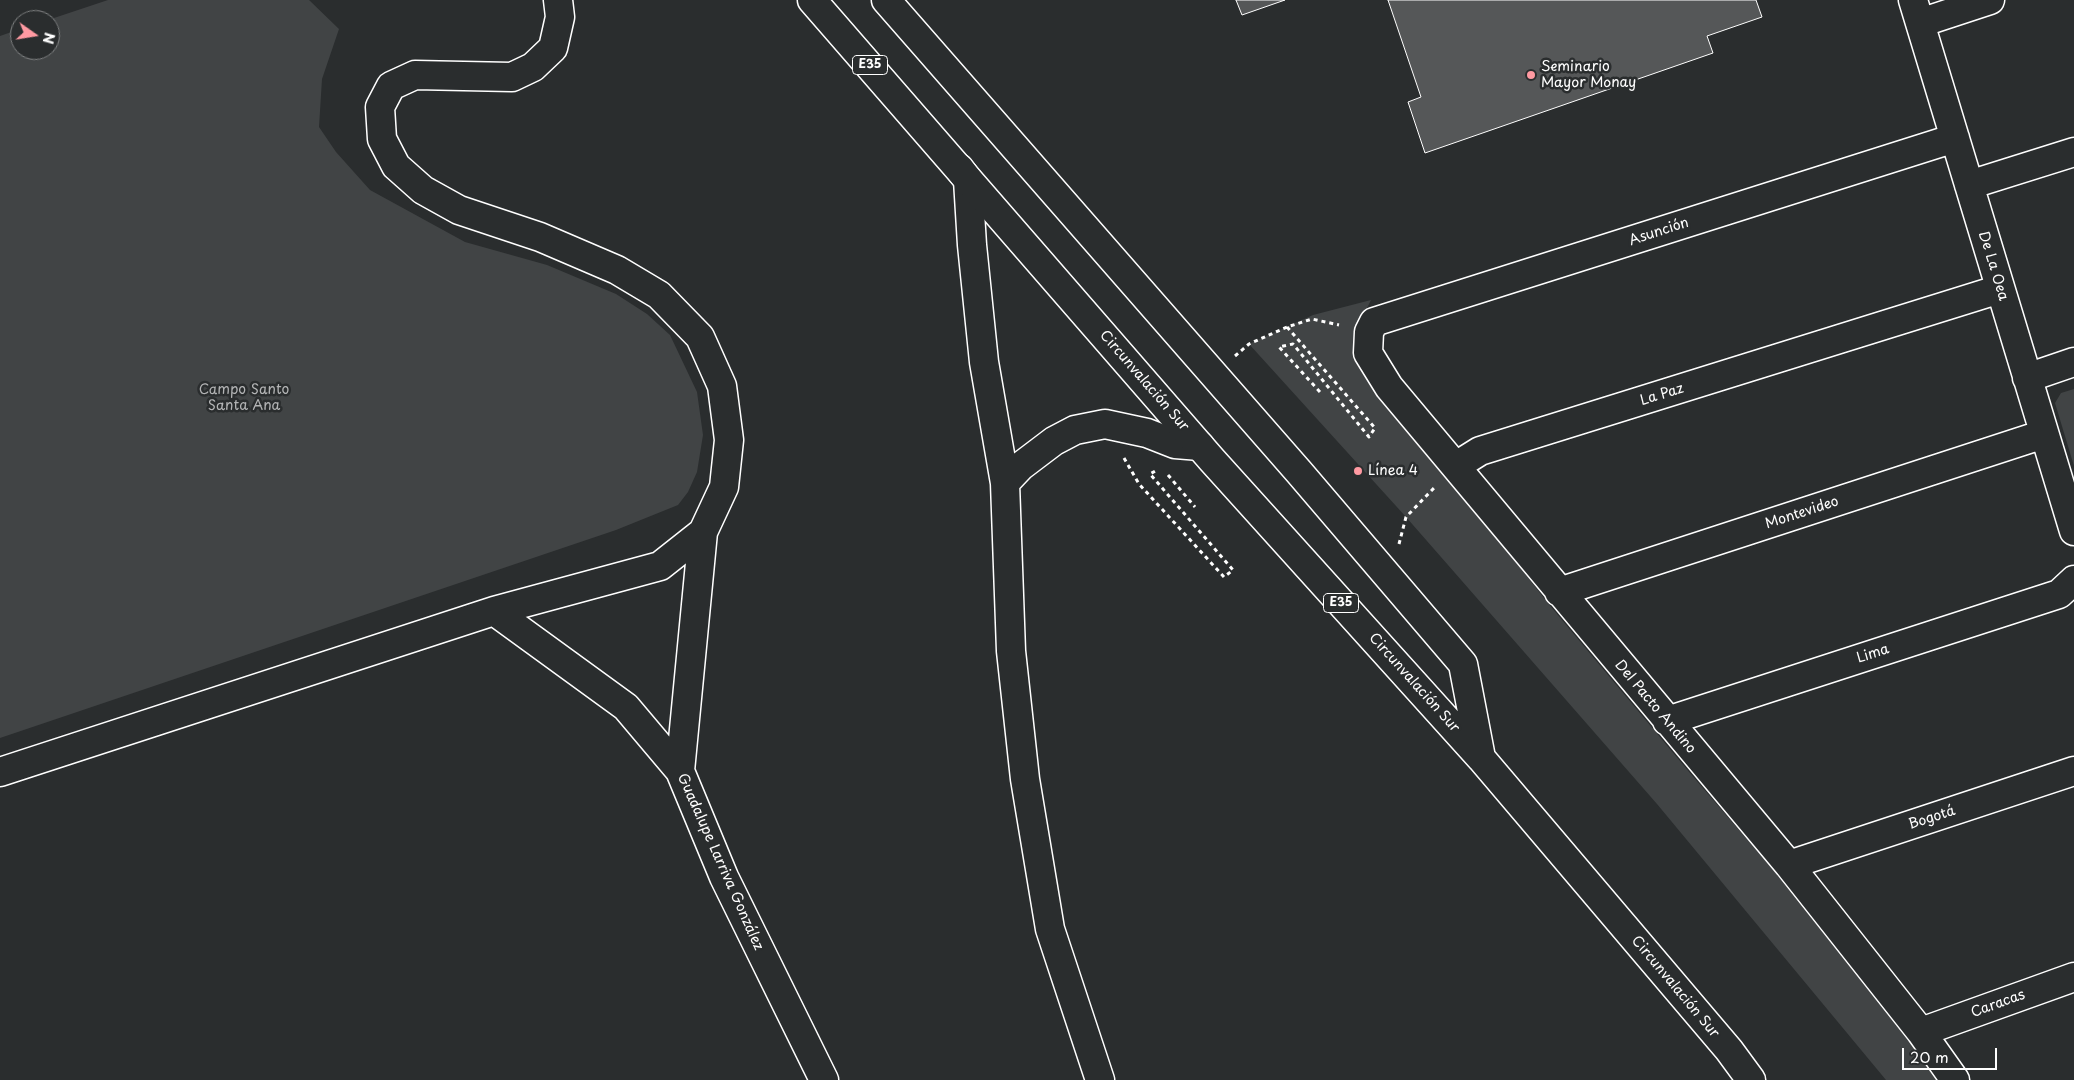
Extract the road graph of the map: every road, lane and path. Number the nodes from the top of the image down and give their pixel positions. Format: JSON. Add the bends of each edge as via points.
{"nodes":[{"id":1,"x":558,"y":0,"type":"edge"},
{"id":2,"x":812,"y":0,"type":"edge"},
{"id":3,"x":886,"y":0,"type":"edge"},
{"id":4,"x":1990,"y":0,"type":"edge"},
{"id":5,"x":1917,"y":12,"type":"edge"},
{"id":6,"x":927,"y":130,"type":"junction"},
{"id":7,"x":1955,"y":138,"type":"junction"},
{"id":8,"x":2074,"y":152,"type":"edge"},
{"id":9,"x":1969,"y":185,"type":"junction"},
{"id":10,"x":2000,"y":289,"type":"junction"},
{"id":11,"x":1287,"y":327,"type":"junction"},
{"id":12,"x":1369,"y":332,"type":"junction"},
{"id":13,"x":2074,"y":362,"type":"edge"},
{"id":14,"x":1213,"y":374,"type":"junction"},
{"id":15,"x":2027,"y":378,"type":"junction"},
{"id":16,"x":1320,"y":392,"type":"dead end"},
{"id":17,"x":1105,"y":424,"type":"junction"},
{"id":18,"x":2044,"y":434,"type":"junction"},
{"id":19,"x":1200,"y":446,"type":"junction"},
{"id":20,"x":1161,"y":466,"type":"dead end"},
{"id":21,"x":1456,"y":466,"type":"junction"},
{"id":22,"x":1167,"y":473,"type":"dead end"},
{"id":23,"x":1005,"y":483,"type":"junction"},
{"id":24,"x":1195,"y":507,"type":"dead end"},
{"id":25,"x":2074,"y":531,"type":"edge"},
{"id":26,"x":704,"y":532,"type":"junction"},
{"id":27,"x":1391,"y":578,"type":"junction"},
{"id":28,"x":2074,"y":580,"type":"edge"},
{"id":29,"x":1559,"y":592,"type":"junction"},
{"id":30,"x":494,"y":611,"type":"junction"},
{"id":31,"x":1667,"y":721,"type":"junction"},
{"id":32,"x":1481,"y":758,"type":"junction"},
{"id":33,"x":680,"y":771,"type":"junction"},
{"id":34,"x":2074,"y":771,"type":"edge"},
{"id":35,"x":0,"y":772,"type":"edge"},
{"id":36,"x":1789,"y":865,"type":"junction"},
{"id":37,"x":2074,"y":977,"type":"edge"},
{"id":38,"x":1922,"y":1032,"type":"junction"},
{"id":39,"x":824,"y":1080,"type":"edge"},
{"id":40,"x":1100,"y":1080,"type":"edge"},
{"id":41,"x":1751,"y":1080,"type":"edge"},
{"id":42,"x":1954,"y":1080,"type":"edge"}],
"edges":[{"from":1,"to":26,"type":"main road","via":[[560,17],[553,48],[533,67],[512,77],[415,75],[391,86],[380,106],[382,139],[396,166],[423,190],[459,210],[540,237],[617,270],[659,295],[700,337],[722,386],[728,440],[724,487]]},
{"from":2,"to":6,"type":"main road","name":"Circunvalación Sur","number":"E35"},
{"from":3,"to":14,"type":"main road","name":"Circunvalación Sur"},
{"from":4,"to":5,"type":"main road"},
{"from":5,"to":7,"type":"main road","name":"De La Oea"},
{"from":6,"to":19,"type":"main road","name":"Circunvalación Sur","number":"E35"},
{"from":6,"to":23,"type":"main road","via":[[968,180],[984,362]]},
{"from":7,"to":9,"type":"main road","name":"De La Oea"},
{"from":7,"to":12,"type":"main road","name":"Asunción","via":[[1374,322]]},
{"from":8,"to":9,"type":"main road"},
{"from":9,"to":10,"type":"main road","name":"De La Oea"},
{"from":10,"to":15,"type":"main road","name":"De La Oea"},
{"from":10,"to":21,"type":"main road","name":"La Paz","via":[[1480,451]]},
{"from":11,"to":12,"type":"path","via":[[1312,319]]},
{"from":11,"to":14,"type":"path","via":[[1250,344]]},
{"from":11,"to":16,"type":"path","via":[[1375,428],[1369,437],[1293,344],[1279,347]]},
{"from":12,"to":21,"type":"main road","name":"Del Pacto Andino","via":[[1368,354],[1389,387]]},
{"from":13,"to":15,"type":"main road"},
{"from":14,"to":27,"type":"main road","name":"Circunvalación Sur"},
{"from":15,"to":18,"type":"main road","name":"De La Oea"},
{"from":17,"to":19,"type":"main road","via":[[1147,433],[1175,444]]},
{"from":17,"to":20,"type":"path","via":[[1139,484],[1224,577],[1233,570],[1150,474]]},
{"from":17,"to":23,"type":"main road","via":[[1075,430],[1054,441]]},
{"from":18,"to":25,"type":"main road","name":"De La Oea"},
{"from":18,"to":29,"type":"main road","name":"Montevideo"},
{"from":19,"to":32,"type":"main road","name":"Circunvalación Sur","number":"E35"},
{"from":21,"to":27,"type":"path","via":[[1406,517]]},
{"from":21,"to":29,"type":"main road","name":"Del Pacto Andino"},
{"from":22,"to":24,"type":"path"},
{"from":23,"to":40,"type":"main road","via":[[1011,651],[1024,779],[1050,929]]},
{"from":26,"to":30,"type":"main road","via":[[660,566]]},
{"from":26,"to":33,"type":"main road"},
{"from":27,"to":32,"type":"main road","name":"Circunvalación Sur","via":[[1463,664]]},
{"from":28,"to":31,"type":"main road","name":"Lima","via":[[2059,594]]},
{"from":29,"to":31,"type":"main road","name":"Del Pacto Andino"},
{"from":30,"to":33,"type":"main road","name":"Guadalupe Larriva González","via":[[626,707]]},
{"from":30,"to":35,"type":"main road"},
{"from":31,"to":36,"type":"main road","name":"Del Pacto Andino"},
{"from":32,"to":41,"type":"main road","name":"Circunvalación Sur","number":"E35"},
{"from":33,"to":39,"type":"main road","name":"Guadalupe Larriva González","via":[[724,877]]},
{"from":34,"to":36,"type":"main road","name":"Bogotá"},
{"from":36,"to":38,"type":"main road","name":"Del Pacto Andino"},
{"from":37,"to":38,"type":"main road","name":"Caracas"},
{"from":38,"to":42,"type":"main road","name":"Del Pacto Andino"}]}
